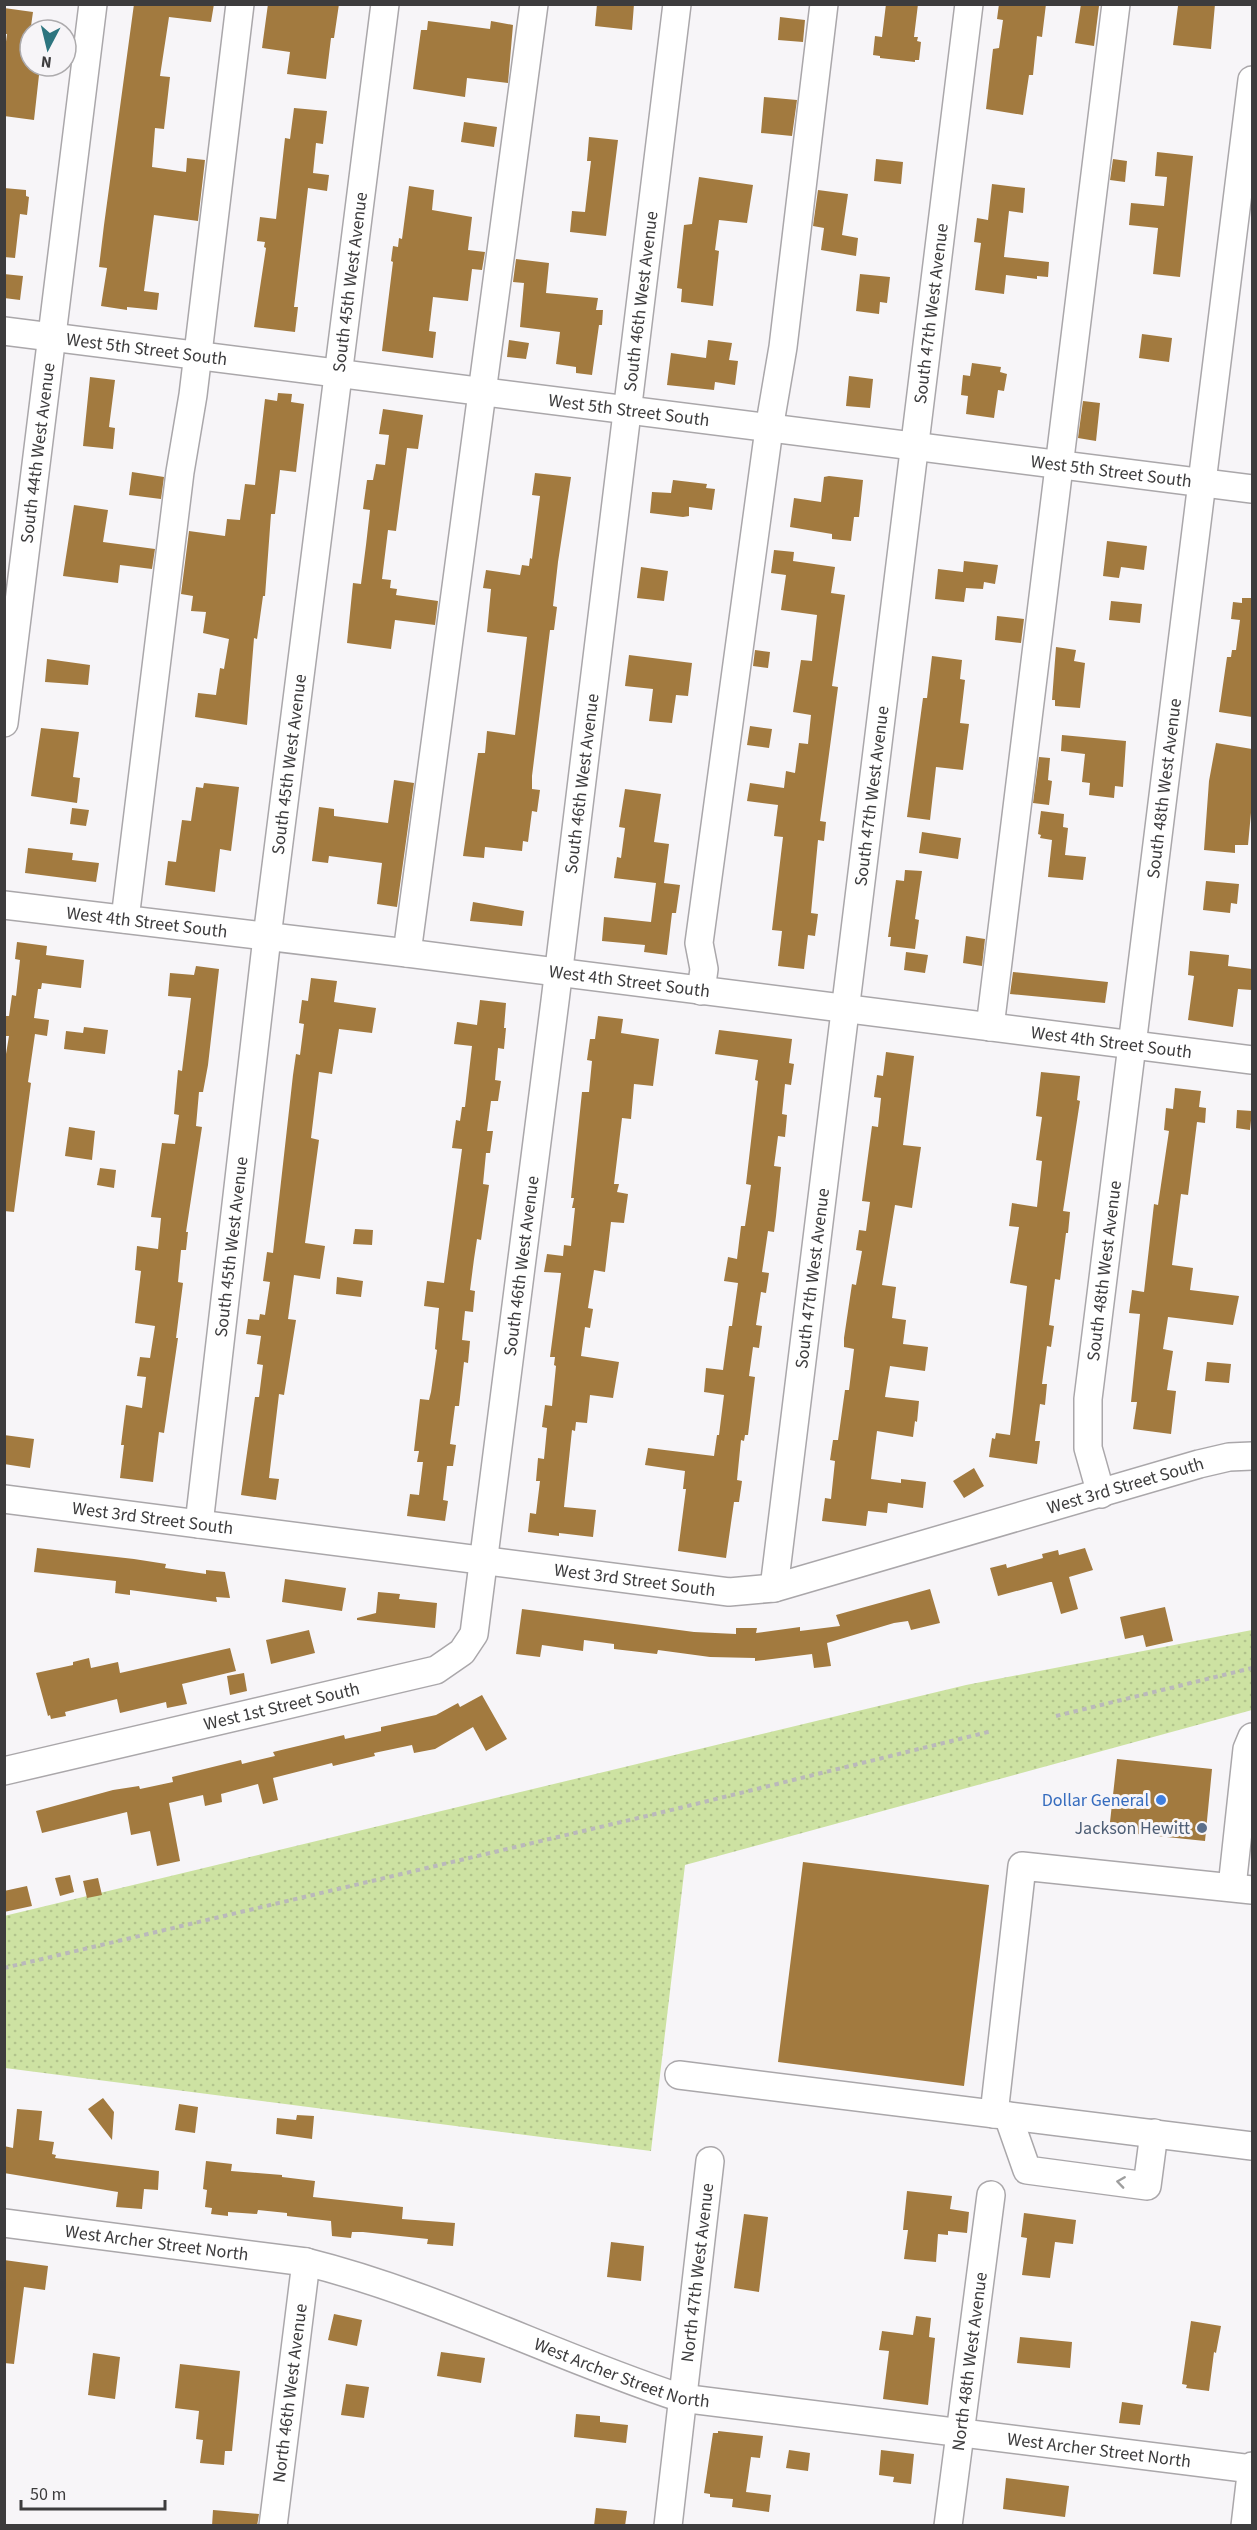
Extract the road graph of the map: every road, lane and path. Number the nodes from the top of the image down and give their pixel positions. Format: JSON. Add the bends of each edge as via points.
{"nodes":[{"id":1,"x":93,"y":4,"type":"edge"},
{"id":2,"x":240,"y":4,"type":"edge"},
{"id":3,"x":385,"y":4,"type":"edge"},
{"id":4,"x":534,"y":4,"type":"edge"},
{"id":5,"x":677,"y":4,"type":"edge"},
{"id":6,"x":824,"y":4,"type":"edge"},
{"id":7,"x":969,"y":4,"type":"edge"},
{"id":8,"x":1116,"y":4,"type":"edge"},
{"id":9,"x":1252,"y":80,"type":"edge"},
{"id":10,"x":1242,"y":250,"type":"edge"},
{"id":11,"x":4,"y":330,"type":"edge"},
{"id":12,"x":52,"y":337,"type":"junction"},
{"id":13,"x":198,"y":356,"type":"junction"},
{"id":14,"x":338,"y":374,"type":"junction"},
{"id":15,"x":482,"y":392,"type":"junction"},
{"id":16,"x":626,"y":411,"type":"junction"},
{"id":17,"x":769,"y":429,"type":"junction"},
{"id":18,"x":914,"y":447,"type":"junction"},
{"id":19,"x":1059,"y":465,"type":"junction"},
{"id":20,"x":1202,"y":483,"type":"junction"},
{"id":21,"x":1252,"y":489,"type":"edge"},
{"id":22,"x":4,"y":723,"type":"edge"},
{"id":23,"x":4,"y":905,"type":"edge"},
{"id":24,"x":125,"y":920,"type":"junction"},
{"id":25,"x":267,"y":937,"type":"junction"},
{"id":26,"x":407,"y":952,"type":"junction"},
{"id":27,"x":558,"y":972,"type":"junction"},
{"id":28,"x":702,"y":991,"type":"junction"},
{"id":29,"x":845,"y":1010,"type":"junction"},
{"id":30,"x":990,"y":1027,"type":"junction"},
{"id":31,"x":1132,"y":1045,"type":"junction"},
{"id":32,"x":1252,"y":1060,"type":"edge"},
{"id":33,"x":1252,"y":1456,"type":"edge"},
{"id":34,"x":1101,"y":1494,"type":"junction"},
{"id":35,"x":4,"y":1499,"type":"edge"},
{"id":36,"x":199,"y":1524,"type":"junction"},
{"id":37,"x":485,"y":1562,"type":"junction"},
{"id":38,"x":774,"y":1588,"type":"junction"},
{"id":39,"x":1252,"y":1668,"type":"edge"},
{"id":40,"x":1056,"y":1716,"type":"dead end"},
{"id":41,"x":992,"y":1731,"type":"dead end"},
{"id":42,"x":1252,"y":1737,"type":"edge"},
{"id":43,"x":4,"y":1771,"type":"edge"},
{"id":44,"x":1242,"y":1889,"type":"edge"},
{"id":45,"x":4,"y":1968,"type":"edge"},
{"id":46,"x":679,"y":2074,"type":"dead end"},
{"id":47,"x":1001,"y":2115,"type":"junction"},
{"id":48,"x":1154,"y":2133,"type":"junction"},
{"id":49,"x":1252,"y":2146,"type":"edge"},
{"id":50,"x":710,"y":2162,"type":"dead end"},
{"id":51,"x":991,"y":2195,"type":"dead end"},
{"id":52,"x":4,"y":2223,"type":"edge"},
{"id":53,"x":306,"y":2262,"type":"junction"},
{"id":54,"x":681,"y":2398,"type":"junction"},
{"id":55,"x":960,"y":2434,"type":"junction"},
{"id":56,"x":1252,"y":2467,"type":"edge"},
{"id":57,"x":273,"y":2526,"type":"edge"},
{"id":58,"x":668,"y":2526,"type":"edge"},
{"id":59,"x":948,"y":2526,"type":"edge"},
{"id":60,"x":1245,"y":2526,"type":"edge"}],
"edges":[{"from":1,"to":12,"type":"street","name":"South 44th West Avenue"},
{"from":2,"to":13,"type":"street"},
{"from":3,"to":14,"type":"street","name":"South 45th West Avenue"},
{"from":4,"to":15,"type":"street"},
{"from":5,"to":16,"type":"street","name":"South 46th West Avenue"},
{"from":6,"to":17,"type":"street","via":[[783,347]]},
{"from":7,"to":18,"type":"street","name":"South 47th West Avenue"},
{"from":8,"to":19,"type":"street"},
{"from":9,"to":10,"type":"street","name":"South 48th West Avenue"},
{"from":10,"to":20,"type":"street","name":"South 48th West Avenue"},
{"from":11,"to":12,"type":"street","name":"West 5th Street South"},
{"from":12,"to":13,"type":"street","name":"West 5th Street South"},
{"from":12,"to":22,"type":"street","name":"South 44th West Avenue"},
{"from":13,"to":14,"type":"street","name":"West 5th Street South"},
{"from":13,"to":24,"type":"street"},
{"from":14,"to":15,"type":"street","name":"West 5th Street South"},
{"from":14,"to":25,"type":"street","name":"South 45th West Avenue"},
{"from":15,"to":16,"type":"street","name":"West 5th Street South"},
{"from":15,"to":26,"type":"street"},
{"from":16,"to":17,"type":"street","name":"West 5th Street South"},
{"from":16,"to":27,"type":"street","name":"South 46th West Avenue"},
{"from":17,"to":18,"type":"street","name":"West 5th Street South"},
{"from":17,"to":28,"type":"street","via":[[699,943],[704,969]]},
{"from":18,"to":19,"type":"street","name":"West 5th Street South"},
{"from":18,"to":29,"type":"street","name":"South 47th West Avenue"},
{"from":19,"to":20,"type":"street","name":"West 5th Street South"},
{"from":19,"to":30,"type":"street"},
{"from":20,"to":21,"type":"street","name":"West 5th Street South"},
{"from":20,"to":31,"type":"street","name":"South 48th West Avenue"},
{"from":23,"to":24,"type":"street","name":"West 4th Street South"},
{"from":24,"to":25,"type":"street","name":"West 4th Street South"},
{"from":25,"to":26,"type":"street","name":"West 4th Street South"},
{"from":25,"to":36,"type":"street","name":"South 45th West Avenue"},
{"from":26,"to":27,"type":"street","name":"West 4th Street South"},
{"from":27,"to":28,"type":"street","name":"West 4th Street South"},
{"from":27,"to":37,"type":"street","name":"South 46th West Avenue"},
{"from":28,"to":29,"type":"street","name":"West 4th Street South"},
{"from":29,"to":30,"type":"street","name":"West 4th Street South"},
{"from":29,"to":38,"type":"street","name":"South 47th West Avenue"},
{"from":30,"to":31,"type":"street","name":"West 4th Street South"},
{"from":31,"to":32,"type":"street","name":"West 4th Street South"},
{"from":31,"to":34,"type":"street","name":"South 48th West Avenue","via":[[1088,1399],[1088,1448]]},
{"from":33,"to":34,"type":"street","name":"West 3rd Street South","via":[[1199,1464]]},
{"from":34,"to":38,"type":"street","name":"West 3rd Street South"},
{"from":35,"to":36,"type":"street","name":"West 3rd Street South"},
{"from":36,"to":37,"type":"street","name":"West 3rd Street South"},
{"from":37,"to":38,"type":"street","name":"West 3rd Street South","via":[[729,1592]]},
{"from":37,"to":43,"type":"street","name":"West 1st Street South","via":[[474,1634],[462,1652],[435,1670]]},
{"from":39,"to":40,"type":"path"},
{"from":41,"to":45,"type":"path"},
{"from":42,"to":44,"type":"street","via":[[1247,1749]]},
{"from":44,"to":47,"type":"street","via":[[1022,1866]]},
{"from":46,"to":47,"type":"street"},
{"from":47,"to":48,"type":"street"},
{"from":48,"to":47,"type":"street","one_way":true,"via":[[1147,2186],[1027,2170]]},
{"from":48,"to":49,"type":"street"},
{"from":50,"to":54,"type":"street","name":"North 47th West Avenue"},
{"from":51,"to":55,"type":"street","name":"North 48th West Avenue"},
{"from":52,"to":53,"type":"street","name":"West Archer Street North"},
{"from":53,"to":54,"type":"street","name":"West Archer Street North","via":[[354,2274]]},
{"from":53,"to":57,"type":"street","name":"North 46th West Avenue"},
{"from":54,"to":55,"type":"street","name":"West Archer Street North"},
{"from":54,"to":58,"type":"street","name":"North 47th West Avenue"},
{"from":55,"to":56,"type":"street","name":"West Archer Street North"},
{"from":55,"to":59,"type":"street","name":"North 48th West Avenue"},
{"from":56,"to":60,"type":"street"}]}
